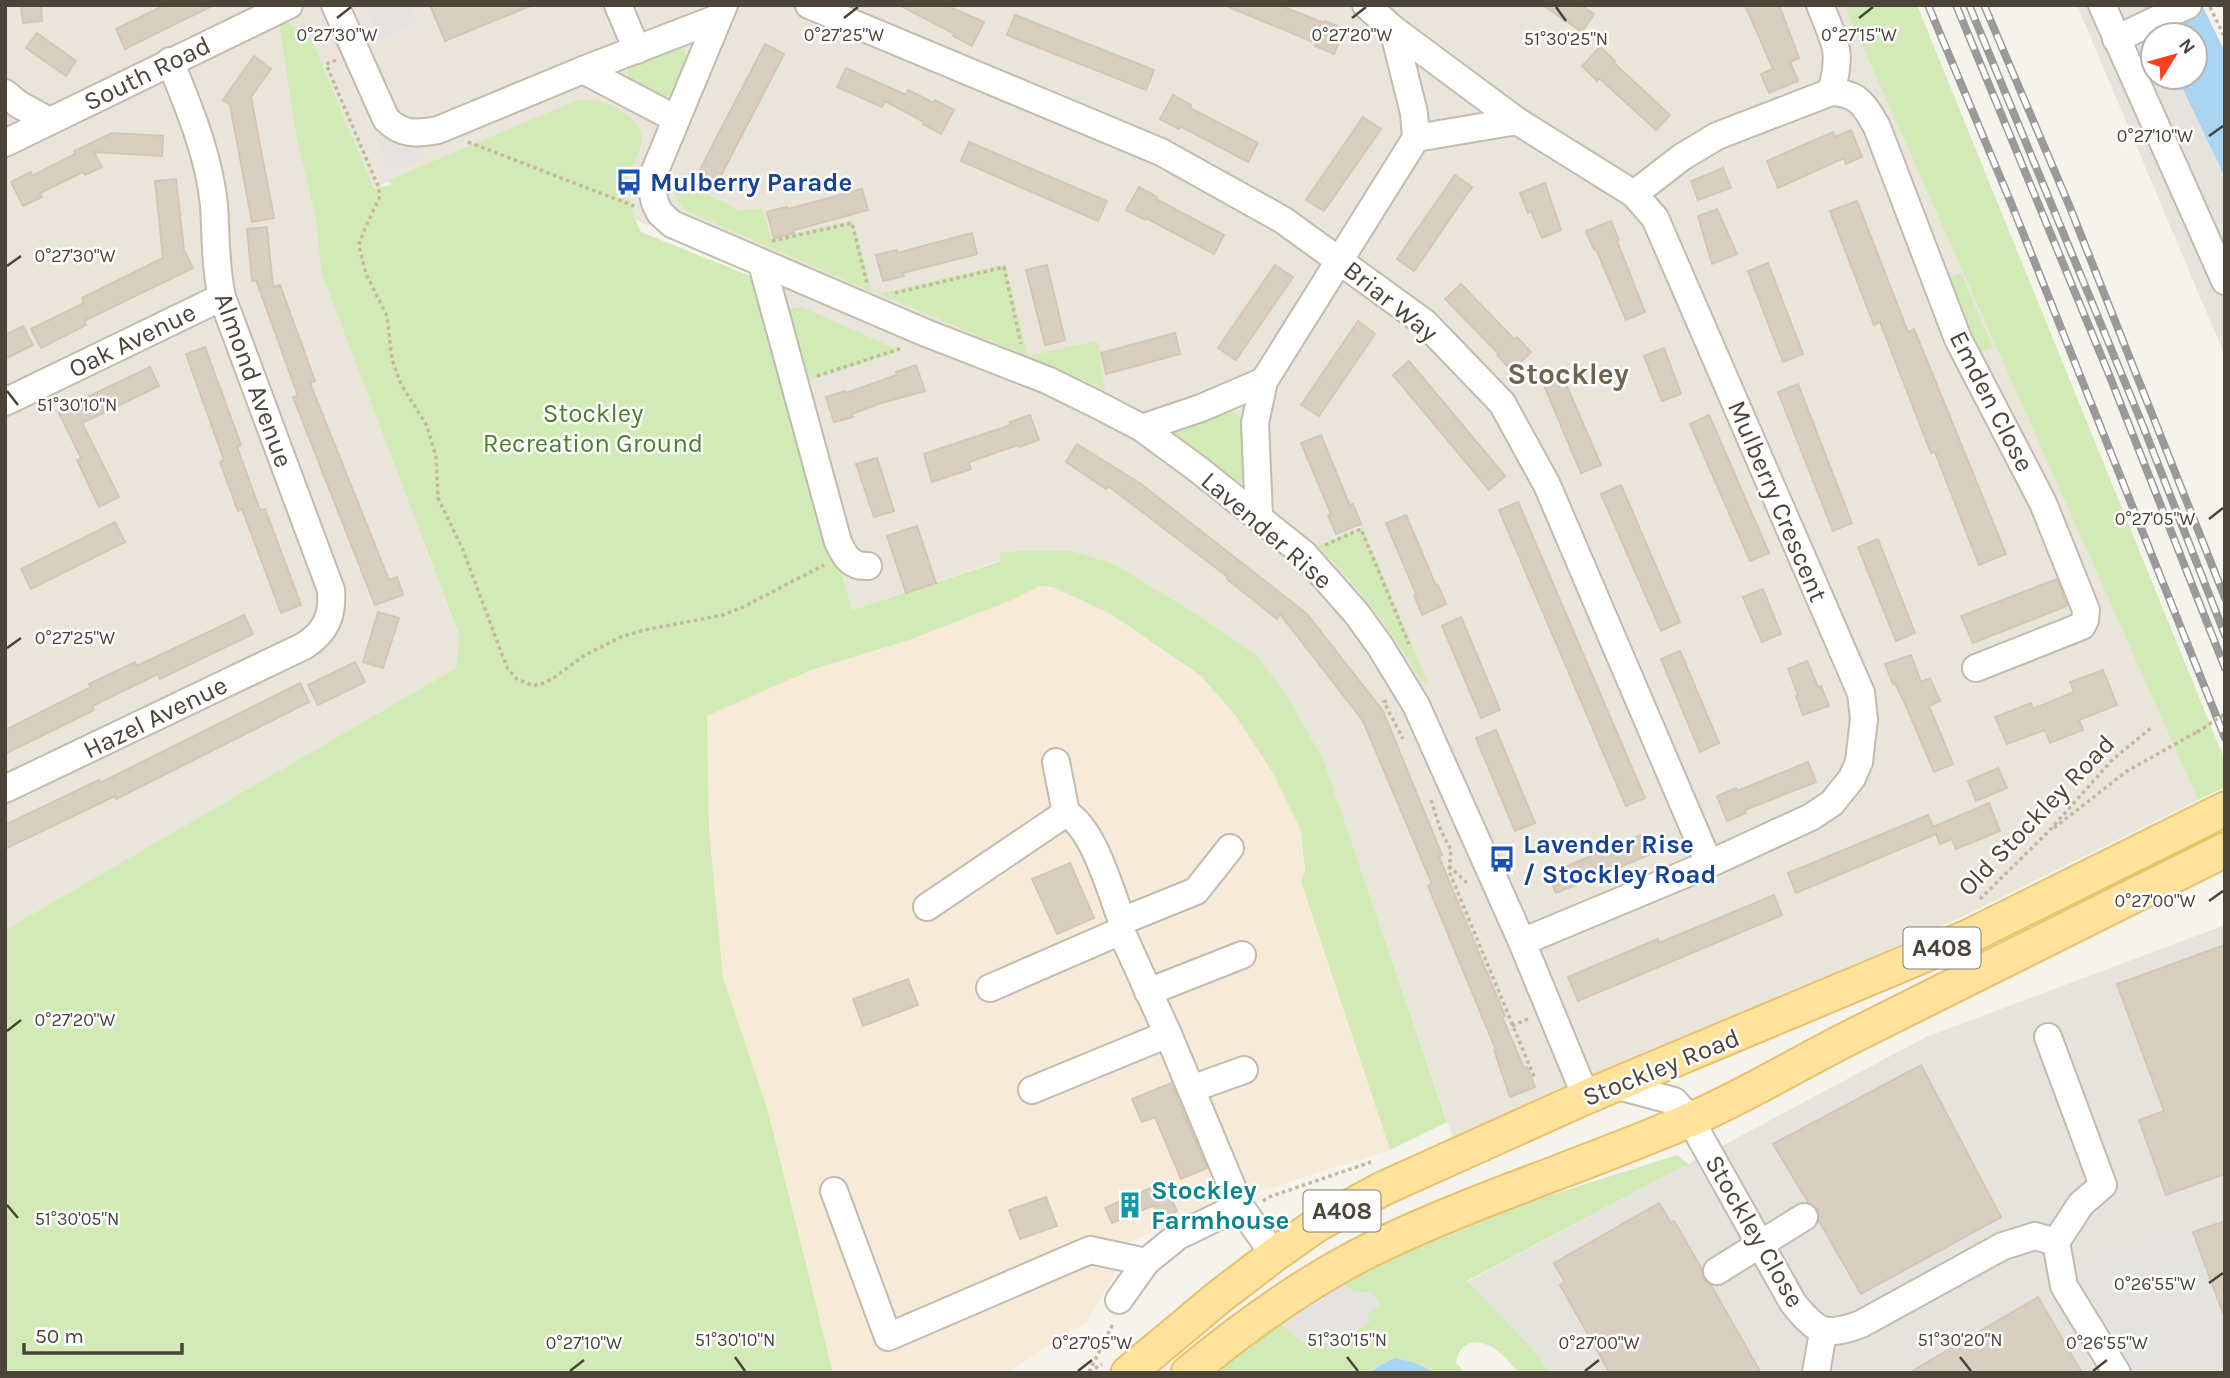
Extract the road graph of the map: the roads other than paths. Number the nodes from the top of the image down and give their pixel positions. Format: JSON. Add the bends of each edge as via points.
{"nodes":[{"id":1,"x":289,"y":5,"type":"edge"},
{"id":2,"x":335,"y":5,"type":"edge"},
{"id":3,"x":618,"y":5,"type":"edge"},
{"id":4,"x":809,"y":5,"type":"edge"},
{"id":5,"x":1366,"y":5,"type":"edge"},
{"id":6,"x":1820,"y":5,"type":"edge"},
{"id":7,"x":2102,"y":5,"type":"edge"},
{"id":8,"x":2188,"y":5,"type":"edge"},
{"id":9,"x":721,"y":12,"type":"edge"},
{"id":10,"x":1393,"y":29,"type":"junction"},
{"id":11,"x":2127,"y":34,"type":"junction"},
{"id":12,"x":637,"y":50,"type":"junction"},
{"id":13,"x":170,"y":61,"type":"junction"},
{"id":14,"x":583,"y":70,"type":"junction"},
{"id":15,"x":1830,"y":92,"type":"junction"},
{"id":16,"x":5,"y":93,"type":"edge"},
{"id":17,"x":677,"y":119,"type":"junction"},
{"id":18,"x":49,"y":121,"type":"junction"},
{"id":19,"x":1517,"y":121,"type":"junction"},
{"id":20,"x":1416,"y":138,"type":"junction"},
{"id":21,"x":5,"y":143,"type":"edge"},
{"id":22,"x":1634,"y":194,"type":"junction"},
{"id":23,"x":766,"y":253,"type":"junction"},
{"id":24,"x":1340,"y":260,"type":"junction"},
{"id":25,"x":2225,"y":281,"type":"edge"},
{"id":26,"x":222,"y":297,"type":"junction"},
{"id":27,"x":1264,"y":381,"type":"junction"},
{"id":28,"x":5,"y":402,"type":"edge"},
{"id":29,"x":1142,"y":428,"type":"junction"},
{"id":30,"x":1259,"y":516,"type":"junction"},
{"id":31,"x":856,"y":560,"type":"road end"},
{"id":32,"x":304,"y":646,"type":"joint"},
{"id":33,"x":1976,"y":668,"type":"dead end"},
{"id":34,"x":1056,"y":762,"type":"dead end"},
{"id":35,"x":5,"y":789,"type":"edge"},
{"id":36,"x":2225,"y":809,"type":"edge"},
{"id":37,"x":1066,"y":813,"type":"junction"},
{"id":38,"x":1230,"y":848,"type":"dead end"},
{"id":39,"x":2225,"y":850,"type":"edge"},
{"id":40,"x":1709,"y":864,"type":"junction"},
{"id":41,"x":927,"y":906,"type":"dead end"},
{"id":42,"x":1121,"y":926,"type":"junction"},
{"id":43,"x":1522,"y":942,"type":"junction"},
{"id":44,"x":1242,"y":955,"type":"dead end"},
{"id":45,"x":990,"y":988,"type":"dead end"},
{"id":46,"x":1149,"y":992,"type":"junction"},
{"id":47,"x":1168,"y":1034,"type":"junction"},
{"id":48,"x":2048,"y":1037,"type":"dead end"},
{"id":49,"x":1244,"y":1070,"type":"dead end"},
{"id":50,"x":1618,"y":1086,"type":"junction"},
{"id":51,"x":1191,"y":1089,"type":"junction"},
{"id":52,"x":1032,"y":1090,"type":"dead end"},
{"id":53,"x":1586,"y":1097,"type":"junction"},
{"id":54,"x":1690,"y":1119,"type":"junction"},
{"id":55,"x":834,"y":1191,"type":"dead end"},
{"id":56,"x":1240,"y":1206,"type":"junction"},
{"id":57,"x":1804,"y":1217,"type":"dead end"},
{"id":58,"x":2056,"y":1242,"type":"junction"},
{"id":59,"x":1760,"y":1244,"type":"junction"},
{"id":60,"x":1274,"y":1255,"type":"junction"},
{"id":61,"x":1146,"y":1262,"type":"junction"},
{"id":62,"x":1717,"y":1271,"type":"dead end"},
{"id":63,"x":1119,"y":1300,"type":"road end"},
{"id":64,"x":1823,"y":1332,"type":"junction"},
{"id":65,"x":2115,"y":1361,"type":"edge"},
{"id":66,"x":1128,"y":1373,"type":"edge"},
{"id":67,"x":1188,"y":1373,"type":"edge"},
{"id":68,"x":1816,"y":1373,"type":"edge"}],
"edges":[{"from":1,"to":13,"type":"street","name":"South Road"},
{"from":2,"to":14,"type":"street","via":[[386,119],[407,132],[438,130]]},
{"from":3,"to":12,"type":"street"},
{"from":4,"to":24,"type":"street","name":"Briar Way","via":[[1161,152],[1283,220]]},
{"from":5,"to":10,"type":"street","name":"Mulberry Crescent"},
{"from":6,"to":15,"type":"street","via":[[1838,55]]},
{"from":7,"to":11,"type":"street"},
{"from":8,"to":11,"type":"street"},
{"from":9,"to":12,"type":"street"},
{"from":9,"to":17,"type":"street"},
{"from":10,"to":19,"type":"street","name":"Mulberry Crescent"},
{"from":10,"to":20,"type":"street"},
{"from":11,"to":25,"type":"street"},
{"from":12,"to":14,"type":"street"},
{"from":13,"to":18,"type":"street","name":"South Road"},
{"from":13,"to":26,"type":"street","name":"Almond Avenue","via":[[206,160]]},
{"from":14,"to":17,"type":"street"},
{"from":15,"to":22,"type":"street","via":[[1717,136]]},
{"from":15,"to":33,"type":"street","name":"Emden Close","via":[[1847,93],[1862,104],[1877,127],[1958,339],[2043,503],[2086,610],[2081,626]]},
{"from":16,"to":18,"type":"street"},
{"from":17,"to":23,"type":"street","name":"Lavender Rise","via":[[651,184],[665,219],[680,229]]},
{"from":18,"to":21,"type":"street","name":"South Road"},
{"from":19,"to":20,"type":"street"},
{"from":19,"to":22,"type":"street","name":"Mulberry Crescent"},
{"from":20,"to":24,"type":"street"},
{"from":22,"to":40,"type":"street","name":"Mulberry Crescent","via":[[1656,218],[1861,693],[1864,719],[1859,762],[1832,803]]},
{"from":23,"to":29,"type":"street","name":"Lavender Rise","via":[[869,309],[1017,369]]},
{"from":23,"to":31,"type":"street","via":[[838,542]]},
{"from":24,"to":27,"type":"street"},
{"from":24,"to":40,"type":"street","name":"Briar Way","via":[[1425,323],[1502,403],[1547,485]]},
{"from":26,"to":28,"type":"street","name":"Oak Avenue"},
{"from":26,"to":32,"type":"street","name":"Almond Avenue","via":[[331,590],[324,629]]},
{"from":27,"to":29,"type":"street"},
{"from":27,"to":30,"type":"street","via":[[1255,423]]},
{"from":29,"to":30,"type":"street","name":"Lavender Rise"},
{"from":30,"to":43,"type":"street","name":"Lavender Rise","via":[[1304,555],[1380,646],[1416,705]]},
{"from":32,"to":35,"type":"street","name":"Hazel Avenue"},
{"from":34,"to":37,"type":"street"},
{"from":36,"to":50,"type":"main road","name":"Stockley Road","number":"A408","via":[[1970,936]]},
{"from":37,"to":41,"type":"street"},
{"from":37,"to":42,"type":"street","via":[[1090,839]]},
{"from":38,"to":42,"type":"street","via":[[1196,891]]},
{"from":39,"to":54,"type":"main road","name":"Stockley Road","number":"A408"},
{"from":40,"to":43,"type":"street","name":"Mulberry Crescent"},
{"from":42,"to":45,"type":"street"},
{"from":42,"to":46,"type":"street"},
{"from":43,"to":53,"type":"street","name":"Lavender Rise"},
{"from":44,"to":46,"type":"street"},
{"from":46,"to":47,"type":"street"},
{"from":47,"to":51,"type":"street"},
{"from":47,"to":52,"type":"street"},
{"from":48,"to":58,"type":"street","via":[[2103,1185],[2081,1204]]},
{"from":49,"to":51,"type":"street"},
{"from":50,"to":53,"type":"main road","name":"Stockley Road","number":"A408"},
{"from":50,"to":54,"type":"street","name":"Stockley Close","via":[[1674,1101]]},
{"from":51,"to":56,"type":"street"},
{"from":53,"to":60,"type":"main road","name":"Stockley Road","number":"A408","via":[[1382,1189],[1318,1224]]},
{"from":54,"to":59,"type":"street","name":"Stockley Close"},
{"from":54,"to":67,"type":"main road","name":"Stockley Road","number":"A408","via":[[1371,1250],[1332,1281],[1236,1333]]},
{"from":55,"to":61,"type":"street","via":[[888,1337],[1090,1250]]},
{"from":56,"to":60,"type":"street"},
{"from":56,"to":61,"type":"street","via":[[1178,1236]]},
{"from":57,"to":59,"type":"street"},
{"from":58,"to":64,"type":"street","name":"Stockley Close","via":[[2035,1236],[2003,1246],[1861,1324]]},
{"from":58,"to":65,"type":"street","via":[[2064,1286]]},
{"from":59,"to":62,"type":"street"},
{"from":59,"to":64,"type":"street","name":"Stockley Close","via":[[1793,1303]]},
{"from":60,"to":66,"type":"main road","name":"Stockley Road","number":"A408"},
{"from":61,"to":63,"type":"street"},
{"from":64,"to":68,"type":"street"}]}
